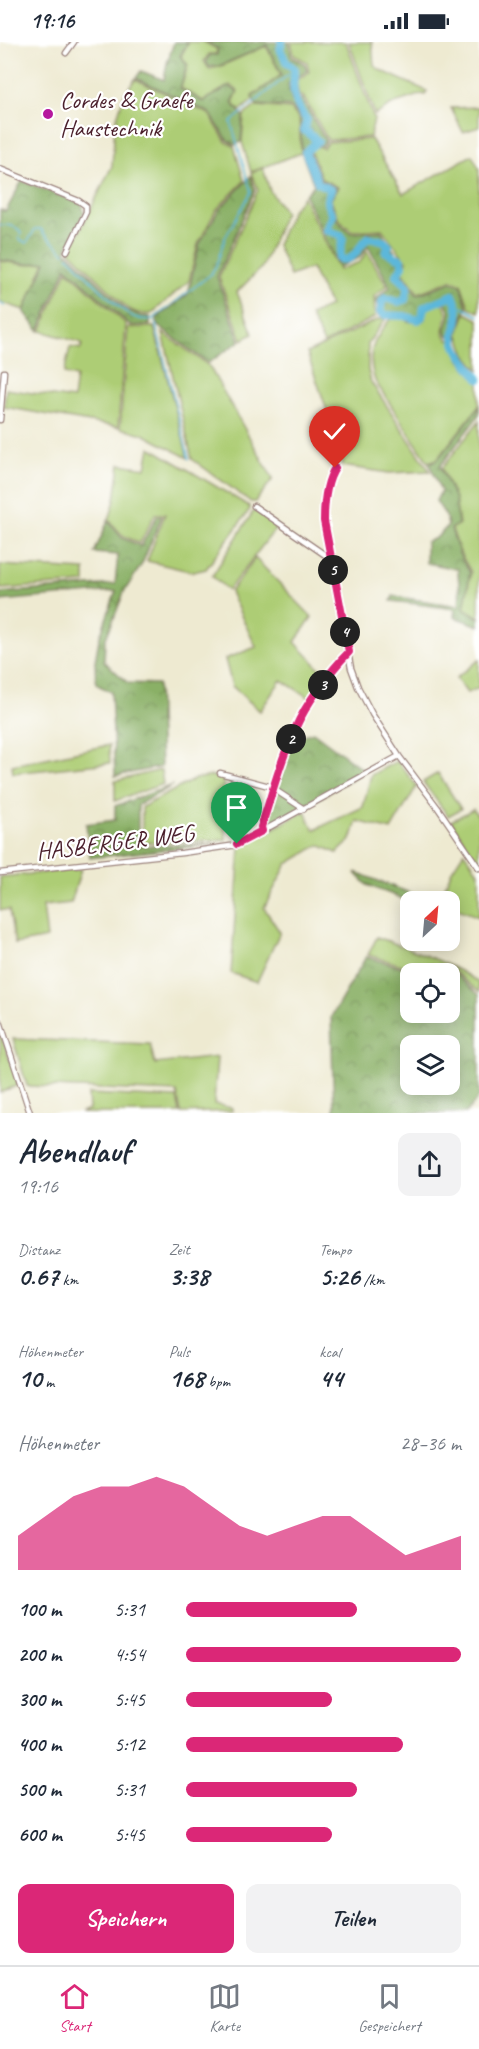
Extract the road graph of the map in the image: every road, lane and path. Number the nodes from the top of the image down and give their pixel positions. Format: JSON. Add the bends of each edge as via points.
{"nodes":[{"id":1,"x":74,"y":42,"type":"edge"},
{"id":2,"x":66,"y":53,"type":"dead end"},
{"id":3,"x":0,"y":169,"type":"edge"},
{"id":4,"x":67,"y":251,"type":"dead end"},
{"id":5,"x":4,"y":372,"type":"dead end"},
{"id":6,"x":0,"y":420,"type":"edge"},
{"id":7,"x":335,"y":468,"type":"dead end"},
{"id":8,"x":254,"y":507,"type":"dead end"},
{"id":9,"x":331,"y":559,"type":"junction"},
{"id":10,"x":349,"y":652,"type":"junction"},
{"id":11,"x":399,"y":756,"type":"junction"},
{"id":12,"x":220,"y":772,"type":"dead end"},
{"id":13,"x":275,"y":788,"type":"junction"},
{"id":14,"x":304,"y":809,"type":"junction"},
{"id":15,"x":262,"y":831,"type":"junction"},
{"id":16,"x":479,"y":868,"type":"edge"},
{"id":17,"x":0,"y":873,"type":"edge"},
{"id":18,"x":0,"y":1021,"type":"edge"},
{"id":19,"x":30,"y":1113,"type":"edge"}],
"edges":[{"from":1,"to":2,"type":"street"},
{"from":3,"to":4,"type":"street","via":[[86,206]]},
{"from":5,"to":6,"type":"street"},
{"from":7,"to":9,"type":"street","via":[[324,507]]},
{"from":8,"to":9,"type":"street"},
{"from":9,"to":10,"type":"street"},
{"from":10,"to":11,"type":"street","via":[[358,687]]},
{"from":10,"to":13,"type":"street","via":[[295,727]]},
{"from":11,"to":14,"type":"street","name":"HASBERGER WEG"},
{"from":11,"to":16,"type":"street"},
{"from":12,"to":13,"type":"street"},
{"from":13,"to":14,"type":"street"},
{"from":13,"to":15,"type":"street"},
{"from":14,"to":15,"type":"street","name":"HASBERGER WEG"},
{"from":15,"to":17,"type":"street","name":"HASBERGER WEG","via":[[226,846]]},
{"from":18,"to":19,"type":"street"}]}
